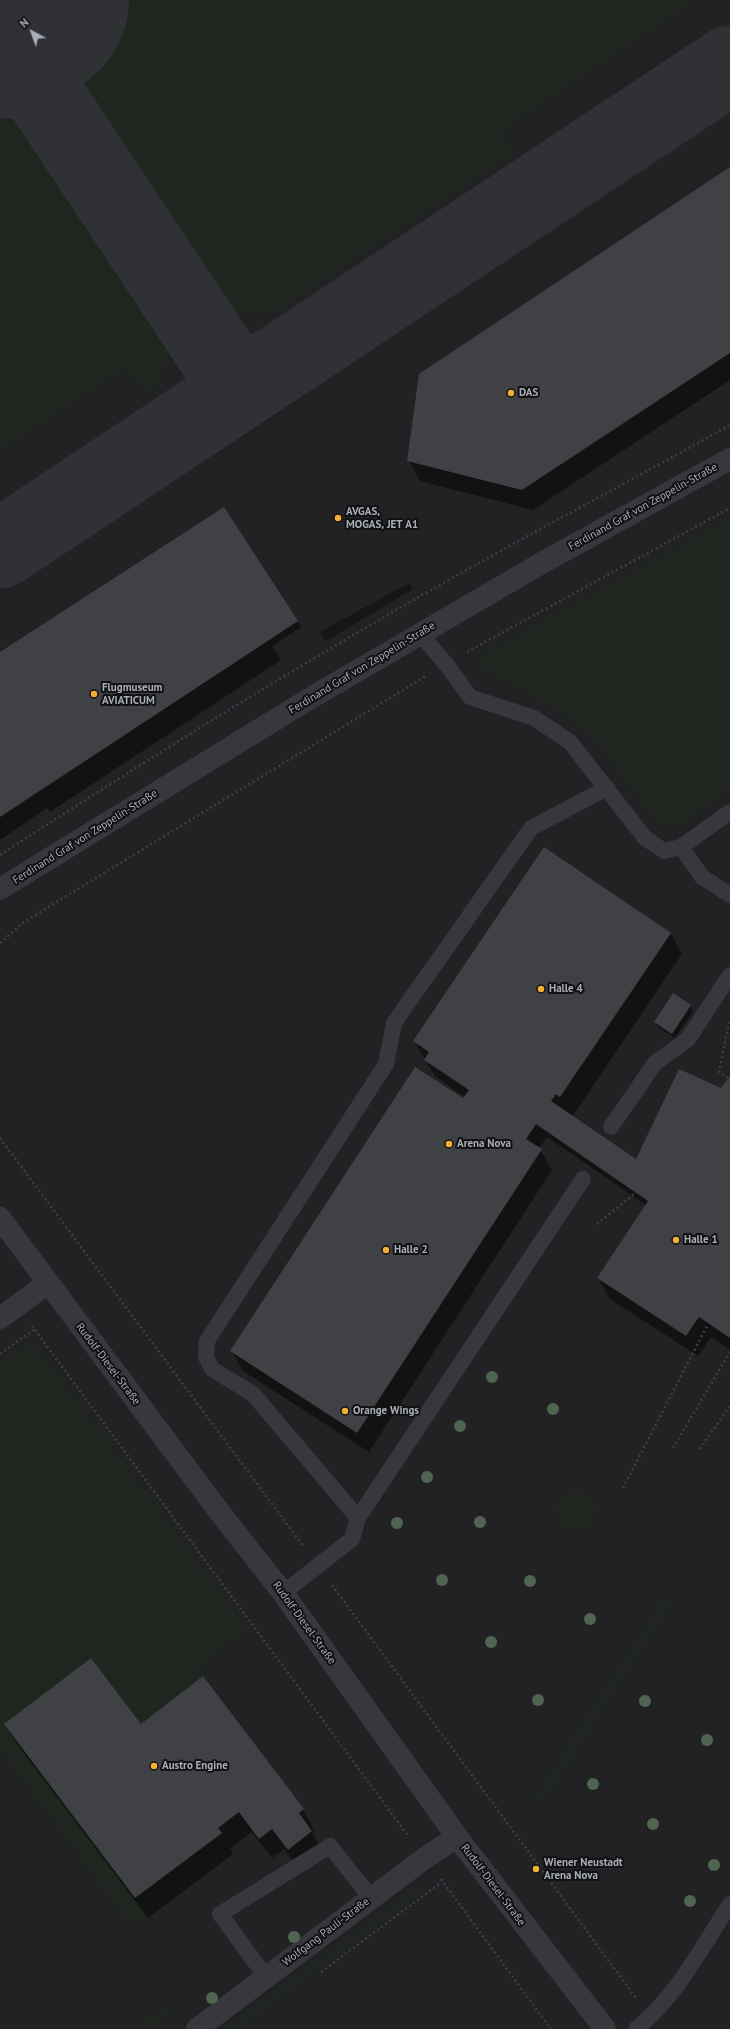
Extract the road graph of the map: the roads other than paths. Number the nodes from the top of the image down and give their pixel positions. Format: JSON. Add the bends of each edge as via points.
{"nodes":[{"id":1,"x":730,"y":459,"type":"edge"},
{"id":2,"x":420,"y":634,"type":"junction"},
{"id":3,"x":607,"y":788,"type":"junction"},
{"id":4,"x":730,"y":812,"type":"edge"},
{"id":5,"x":681,"y":847,"type":"junction"},
{"id":6,"x":0,"y":889,"type":"edge"},
{"id":7,"x":730,"y":895,"type":"edge"},
{"id":8,"x":730,"y":975,"type":"edge"},
{"id":9,"x":611,"y":1127,"type":"dead end"},
{"id":10,"x":583,"y":1179,"type":"dead end"},
{"id":11,"x":0,"y":1218,"type":"edge"},
{"id":12,"x":48,"y":1283,"type":"junction"},
{"id":13,"x":0,"y":1318,"type":"edge"},
{"id":14,"x":358,"y":1518,"type":"junction"},
{"id":15,"x":283,"y":1593,"type":"junction"},
{"id":16,"x":456,"y":1837,"type":"junction"},
{"id":17,"x":371,"y":1898,"type":"junction"},
{"id":18,"x":730,"y":1904,"type":"edge"},
{"id":19,"x":266,"y":1977,"type":"junction"},
{"id":20,"x":197,"y":2029,"type":"edge"},
{"id":21,"x":605,"y":2029,"type":"edge"},
{"id":22,"x":636,"y":2029,"type":"edge"}],
"edges":[{"from":1,"to":2,"type":"street","name":"Ferdinand Graf von Zeppelin-Straße","via":[[547,560]]},
{"from":2,"to":3,"type":"lane","via":[[470,697],[534,718],[570,742]]},
{"from":2,"to":6,"type":"street","name":"Ferdinand Graf von Zeppelin-Straße","via":[[309,699]]},
{"from":3,"to":5,"type":"lane","via":[[645,838],[664,851]]},
{"from":3,"to":14,"type":"lane","via":[[531,828],[394,1023],[386,1064],[207,1341],[206,1357],[212,1369],[253,1394]]},
{"from":4,"to":5,"type":"lane"},
{"from":5,"to":7,"type":"lane","via":[[702,877]]},
{"from":8,"to":9,"type":"lane","via":[[688,1039],[655,1063]]},
{"from":10,"to":14,"type":"lane"},
{"from":11,"to":12,"type":"street","name":"Rudolf-Diesel-Straße"},
{"from":12,"to":13,"type":"street"},
{"from":12,"to":15,"type":"street","name":"Rudolf-Diesel-Straße"},
{"from":14,"to":15,"type":"lane","via":[[352,1539]]},
{"from":15,"to":16,"type":"street","name":"Rudolf-Diesel-Straße"},
{"from":16,"to":17,"type":"street","name":"Wolfgang Pauli-Straße"},
{"from":16,"to":21,"type":"street","name":"Rudolf-Diesel-Straße"},
{"from":17,"to":19,"type":"street","name":"Wolfgang Pauli-Straße"},
{"from":17,"to":19,"type":"lane","via":[[330,1846],[220,1914]]},
{"from":18,"to":22,"type":"lane","via":[[682,1977],[650,2017]]},
{"from":19,"to":20,"type":"street","name":"Wolfgang Pauli-Straße"}]}
